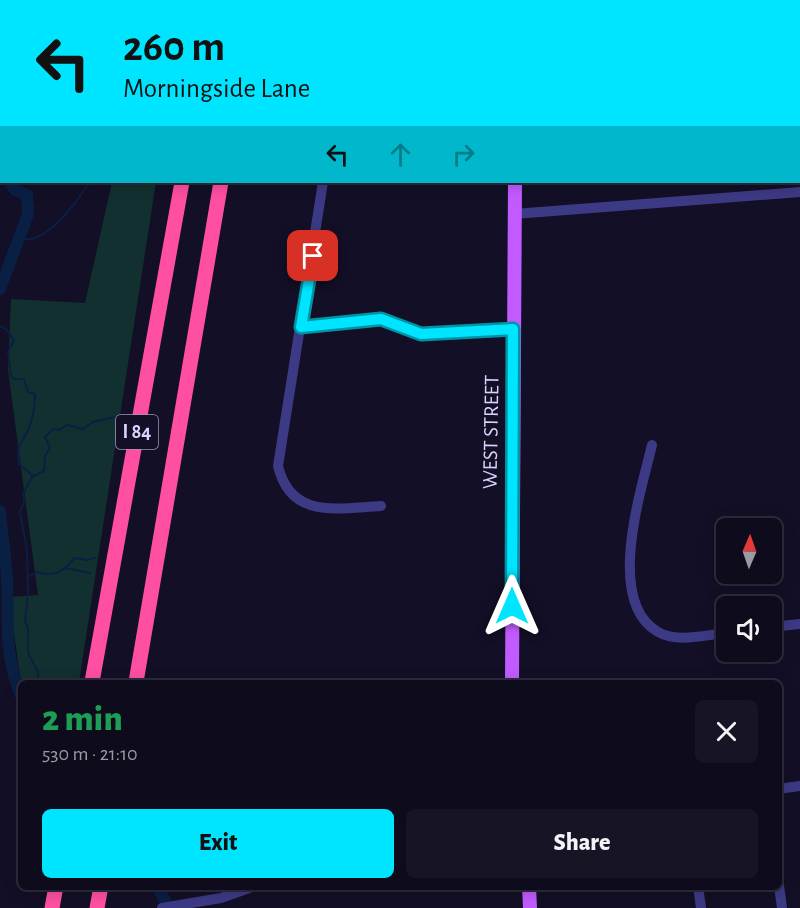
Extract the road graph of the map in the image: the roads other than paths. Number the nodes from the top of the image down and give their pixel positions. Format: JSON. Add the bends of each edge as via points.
{"nodes":[{"id":1,"x":183,"y":183,"type":"edge"},
{"id":2,"x":221,"y":183,"type":"edge"},
{"id":3,"x":323,"y":183,"type":"edge"},
{"id":4,"x":515,"y":183,"type":"edge"},
{"id":5,"x":800,"y":192,"type":"edge"},
{"id":6,"x":514,"y":214,"type":"junction"},
{"id":7,"x":301,"y":327,"type":"junction"},
{"id":8,"x":513,"y":329,"type":"junction"},
{"id":9,"x":652,"y":445,"type":"dead end"},
{"id":10,"x":381,"y":506,"type":"dead end"},
{"id":11,"x":800,"y":624,"type":"edge"},
{"id":12,"x":782,"y":626,"type":"edge"},
{"id":13,"x":716,"y":634,"type":"edge"},
{"id":14,"x":93,"y":680,"type":"edge"},
{"id":15,"x":136,"y":680,"type":"edge"},
{"id":16,"x":512,"y":680,"type":"edge"},
{"id":17,"x":800,"y":786,"type":"edge"},
{"id":18,"x":782,"y":788,"type":"edge"},
{"id":19,"x":244,"y":890,"type":"edge"},
{"id":20,"x":529,"y":890,"type":"edge"},
{"id":21,"x":699,"y":890,"type":"edge"},
{"id":22,"x":780,"y":890,"type":"edge"},
{"id":23,"x":162,"y":908,"type":"edge"},
{"id":24,"x":530,"y":908,"type":"edge"},
{"id":25,"x":701,"y":908,"type":"edge"},
{"id":26,"x":782,"y":908,"type":"edge"}],
"edges":[{"from":1,"to":14,"type":"highway","number":"I 84"},
{"from":2,"to":15,"type":"highway","number":"I 84"},
{"from":3,"to":7,"type":"street"},
{"from":4,"to":6,"type":"main road","name":"WEST STREET"},
{"from":5,"to":6,"type":"street"},
{"from":6,"to":8,"type":"main road","name":"WEST STREET"},
{"from":7,"to":8,"type":"street","via":[[381,319],[421,334]]},
{"from":7,"to":10,"type":"street","via":[[279,455],[281,476],[293,495],[315,507]]},
{"from":8,"to":16,"type":"main road","name":"WEST STREET"},
{"from":9,"to":13,"type":"street","via":[[632,530],[631,592],[635,609],[658,633],[682,638]]},
{"from":11,"to":12,"type":"street"},
{"from":17,"to":18,"type":"street"},
{"from":19,"to":23,"type":"street"},
{"from":20,"to":24,"type":"main road"},
{"from":21,"to":25,"type":"street"},
{"from":22,"to":26,"type":"street"}]}
